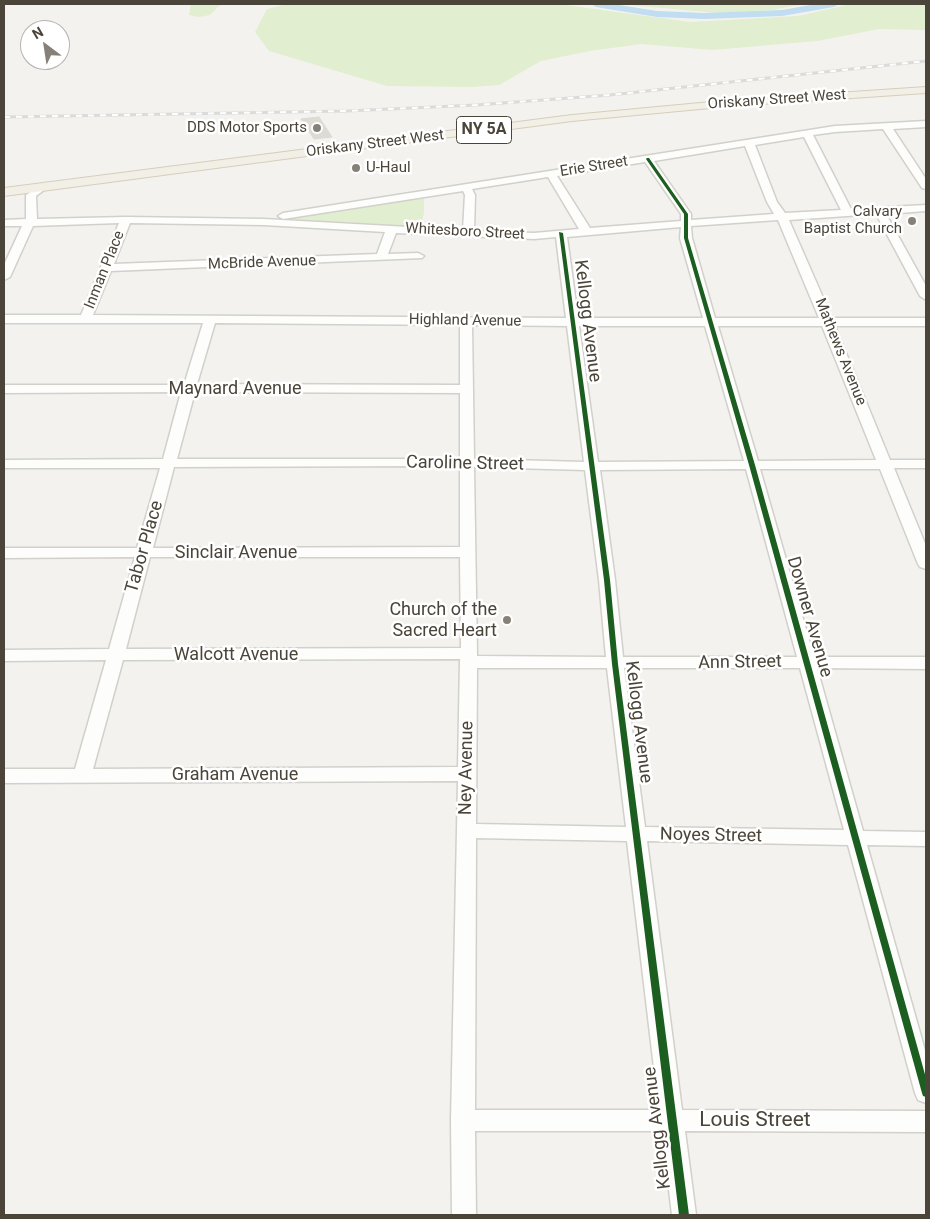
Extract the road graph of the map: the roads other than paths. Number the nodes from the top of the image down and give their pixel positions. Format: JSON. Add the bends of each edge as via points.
{"nodes":[{"id":1,"x":926,"y":90,"type":"edge"},
{"id":2,"x":926,"y":124,"type":"edge"},
{"id":3,"x":886,"y":126,"type":"junction"},
{"id":4,"x":807,"y":134,"type":"junction"},
{"id":5,"x":749,"y":143,"type":"junction"},
{"id":6,"x":648,"y":159,"type":"junction"},
{"id":7,"x":551,"y":174,"type":"junction"},
{"id":8,"x":926,"y":186,"type":"edge"},
{"id":9,"x":43,"y":187,"type":"junction"},
{"id":10,"x":466,"y":187,"type":"junction"},
{"id":11,"x":19,"y":190,"type":"junction"},
{"id":12,"x":4,"y":192,"type":"edge"},
{"id":13,"x":926,"y":208,"type":"edge"},
{"id":14,"x":879,"y":210,"type":"junction"},
{"id":15,"x":847,"y":212,"type":"junction"},
{"id":16,"x":780,"y":216,"type":"junction"},
{"id":17,"x":126,"y":220,"type":"junction"},
{"id":18,"x":264,"y":222,"type":"junction"},
{"id":19,"x":4,"y":223,"type":"edge"},
{"id":20,"x":684,"y":223,"type":"junction"},
{"id":21,"x":28,"y":226,"type":"junction"},
{"id":22,"x":392,"y":229,"type":"junction"},
{"id":23,"x":586,"y":231,"type":"junction"},
{"id":24,"x":4,"y":232,"type":"edge"},
{"id":25,"x":468,"y":234,"type":"junction"},
{"id":26,"x":561,"y":234,"type":"junction"},
{"id":27,"x":418,"y":256,"type":"dead end"},
{"id":28,"x":382,"y":258,"type":"junction"},
{"id":29,"x":106,"y":268,"type":"junction"},
{"id":30,"x":5,"y":273,"type":"edge"},
{"id":31,"x":926,"y":296,"type":"edge"},
{"id":32,"x":4,"y":319,"type":"edge"},
{"id":33,"x":85,"y":320,"type":"junction"},
{"id":34,"x":210,"y":320,"type":"junction"},
{"id":35,"x":466,"y":322,"type":"junction"},
{"id":36,"x":573,"y":322,"type":"junction"},
{"id":37,"x":710,"y":322,"type":"junction"},
{"id":38,"x":828,"y":322,"type":"junction"},
{"id":39,"x":926,"y":322,"type":"edge"},
{"id":40,"x":189,"y":389,"type":"junction"},
{"id":41,"x":466,"y":389,"type":"junction"},
{"id":42,"x":4,"y":390,"type":"edge"},
{"id":43,"x":4,"y":464,"type":"edge"},
{"id":44,"x":168,"y":464,"type":"junction"},
{"id":45,"x":467,"y":464,"type":"junction"},
{"id":46,"x":885,"y":464,"type":"junction"},
{"id":47,"x":926,"y":464,"type":"edge"},
{"id":48,"x":752,"y":465,"type":"junction"},
{"id":49,"x":591,"y":466,"type":"junction"},
{"id":50,"x":468,"y":552,"type":"junction"},
{"id":51,"x":4,"y":553,"type":"edge"},
{"id":52,"x":144,"y":553,"type":"junction"},
{"id":53,"x":926,"y":564,"type":"edge"},
{"id":54,"x":4,"y":655,"type":"edge"},
{"id":55,"x":114,"y":655,"type":"junction"},
{"id":56,"x":469,"y":658,"type":"junction"},
{"id":57,"x":806,"y":662,"type":"junction"},
{"id":58,"x":926,"y":663,"type":"edge"},
{"id":59,"x":584,"y":664,"type":"joint"},
{"id":60,"x":615,"y":664,"type":"junction"},
{"id":61,"x":467,"y":774,"type":"junction"},
{"id":62,"x":4,"y":776,"type":"edge"},
{"id":63,"x":82,"y":776,"type":"junction"},
{"id":64,"x":466,"y":831,"type":"junction"},
{"id":65,"x":637,"y":835,"type":"junction"},
{"id":66,"x":856,"y":838,"type":"junction"},
{"id":67,"x":926,"y":839,"type":"edge"},
{"id":68,"x":926,"y":1093,"type":"edge"},
{"id":69,"x":463,"y":1120,"type":"junction"},
{"id":70,"x":673,"y":1121,"type":"junction"},
{"id":71,"x":926,"y":1122,"type":"edge"},
{"id":72,"x":464,"y":1215,"type":"edge"},
{"id":73,"x":684,"y":1215,"type":"edge"}],
"edges":[{"from":1,"to":9,"type":"main road","name":"Oriskany Street West","number":"NY 5A","via":[[632,112]]},
{"from":2,"to":3,"type":"street","name":"Erie Street"},
{"from":3,"to":4,"type":"street","name":"Erie Street"},
{"from":3,"to":8,"type":"street"},
{"from":4,"to":5,"type":"street","name":"Erie Street"},
{"from":4,"to":15,"type":"street"},
{"from":5,"to":6,"type":"street","name":"Erie Street"},
{"from":5,"to":16,"type":"street","name":"Mathews Avenue"},
{"from":6,"to":7,"type":"street","name":"Erie Street"},
{"from":6,"to":20,"type":"street","name":"Downer Avenue","via":[[686,214]]},
{"from":7,"to":10,"type":"street","name":"Erie Street"},
{"from":7,"to":23,"type":"street"},
{"from":9,"to":11,"type":"main road","name":"Oriskany Street West","number":"NY 5A"},
{"from":9,"to":21,"type":"street","via":[[31,195],[32,217]]},
{"from":10,"to":18,"type":"street","name":"Erie Street","via":[[291,214]]},
{"from":10,"to":25,"type":"street","via":[[470,195]]},
{"from":11,"to":12,"type":"main road","name":"Oriskany Street West","number":"NY 5A"},
{"from":11,"to":21,"type":"street"},
{"from":13,"to":14,"type":"street","name":"Whitesboro Street"},
{"from":14,"to":15,"type":"street","name":"Whitesboro Street"},
{"from":14,"to":31,"type":"street"},
{"from":15,"to":16,"type":"street","name":"Whitesboro Street"},
{"from":16,"to":20,"type":"street","name":"Whitesboro Street"},
{"from":16,"to":38,"type":"street","name":"Mathews Avenue","via":[[788,227]]},
{"from":17,"to":18,"type":"street","name":"Whitesboro Street"},
{"from":17,"to":21,"type":"street","name":"Whitesboro Street"},
{"from":17,"to":29,"type":"street","name":"Inman Place"},
{"from":18,"to":22,"type":"street","name":"Whitesboro Street"},
{"from":19,"to":21,"type":"street","name":"Whitesboro Street"},
{"from":20,"to":23,"type":"street","name":"Whitesboro Street"},
{"from":20,"to":37,"type":"street","name":"Downer Avenue"},
{"from":21,"to":24,"type":"street"},
{"from":21,"to":30,"type":"street"},
{"from":22,"to":25,"type":"street","name":"Whitesboro Street"},
{"from":22,"to":28,"type":"street"},
{"from":23,"to":26,"type":"street","name":"Whitesboro Street"},
{"from":25,"to":26,"type":"street","name":"Whitesboro Street"},
{"from":26,"to":36,"type":"street","name":"Kellogg Avenue"},
{"from":27,"to":28,"type":"street","name":"McBride Avenue"},
{"from":28,"to":29,"type":"street","name":"McBride Avenue"},
{"from":29,"to":33,"type":"street","name":"Inman Place"},
{"from":32,"to":33,"type":"street","name":"Highland Avenue"},
{"from":33,"to":34,"type":"street","name":"Highland Avenue"},
{"from":34,"to":35,"type":"street","name":"Highland Avenue"},
{"from":34,"to":40,"type":"street","name":"Tabor Place"},
{"from":35,"to":36,"type":"street","name":"Highland Avenue"},
{"from":35,"to":41,"type":"street","name":"Ney Avenue"},
{"from":36,"to":37,"type":"street","name":"Highland Avenue"},
{"from":36,"to":49,"type":"street","name":"Kellogg Avenue"},
{"from":37,"to":38,"type":"street","name":"Highland Avenue"},
{"from":37,"to":48,"type":"street","name":"Downer Avenue"},
{"from":38,"to":39,"type":"street","name":"Highland Avenue"},
{"from":38,"to":46,"type":"street","name":"Mathews Avenue"},
{"from":40,"to":41,"type":"street","name":"Maynard Avenue"},
{"from":40,"to":42,"type":"street","name":"Maynard Avenue"},
{"from":40,"to":44,"type":"street","name":"Tabor Place"},
{"from":41,"to":45,"type":"street","name":"Ney Avenue"},
{"from":43,"to":44,"type":"street","name":"Caroline Street"},
{"from":44,"to":45,"type":"street","name":"Caroline Street"},
{"from":44,"to":52,"type":"street","name":"Tabor Place"},
{"from":45,"to":49,"type":"street","name":"Caroline Street"},
{"from":45,"to":50,"type":"street","name":"Ney Avenue"},
{"from":46,"to":47,"type":"street","name":"Caroline Street"},
{"from":46,"to":48,"type":"street","name":"Caroline Street"},
{"from":46,"to":53,"type":"street","name":"Mathews Avenue"},
{"from":48,"to":49,"type":"street","name":"Caroline Street"},
{"from":48,"to":57,"type":"street","name":"Downer Avenue"},
{"from":49,"to":60,"type":"street","name":"Kellogg Avenue"},
{"from":50,"to":52,"type":"street","name":"Sinclair Avenue"},
{"from":50,"to":56,"type":"street","name":"Ney Avenue"},
{"from":51,"to":52,"type":"street","name":"Sinclair Avenue"},
{"from":52,"to":55,"type":"street","name":"Tabor Place"},
{"from":54,"to":55,"type":"street","name":"Walcott Avenue"},
{"from":55,"to":56,"type":"street","name":"Walcott Avenue"},
{"from":55,"to":63,"type":"street","name":"Tabor Place"},
{"from":56,"to":59,"type":"street","name":"Walcott Avenue"},
{"from":56,"to":61,"type":"street","name":"Ney Avenue"},
{"from":57,"to":58,"type":"street","name":"Ann Street"},
{"from":57,"to":60,"type":"street","name":"Ann Street"},
{"from":57,"to":66,"type":"street","name":"Downer Avenue"},
{"from":59,"to":60,"type":"street","name":"Ann Street"},
{"from":60,"to":65,"type":"street","name":"Kellogg Avenue"},
{"from":61,"to":63,"type":"street","name":"Graham Avenue"},
{"from":61,"to":64,"type":"street","name":"Ney Avenue"},
{"from":62,"to":63,"type":"street","name":"Graham Avenue"},
{"from":64,"to":65,"type":"street","name":"Noyes Street"},
{"from":64,"to":69,"type":"street","name":"Ney Avenue"},
{"from":65,"to":66,"type":"street","name":"Noyes Street"},
{"from":65,"to":70,"type":"street","name":"Kellogg Avenue"},
{"from":66,"to":67,"type":"street","name":"Noyes Street"},
{"from":66,"to":68,"type":"street","name":"Downer Avenue"},
{"from":69,"to":70,"type":"street","name":"Louis Street"},
{"from":69,"to":72,"type":"street","name":"Ney Avenue"},
{"from":70,"to":71,"type":"street","name":"Louis Street"},
{"from":70,"to":73,"type":"street","name":"Kellogg Avenue"}]}
